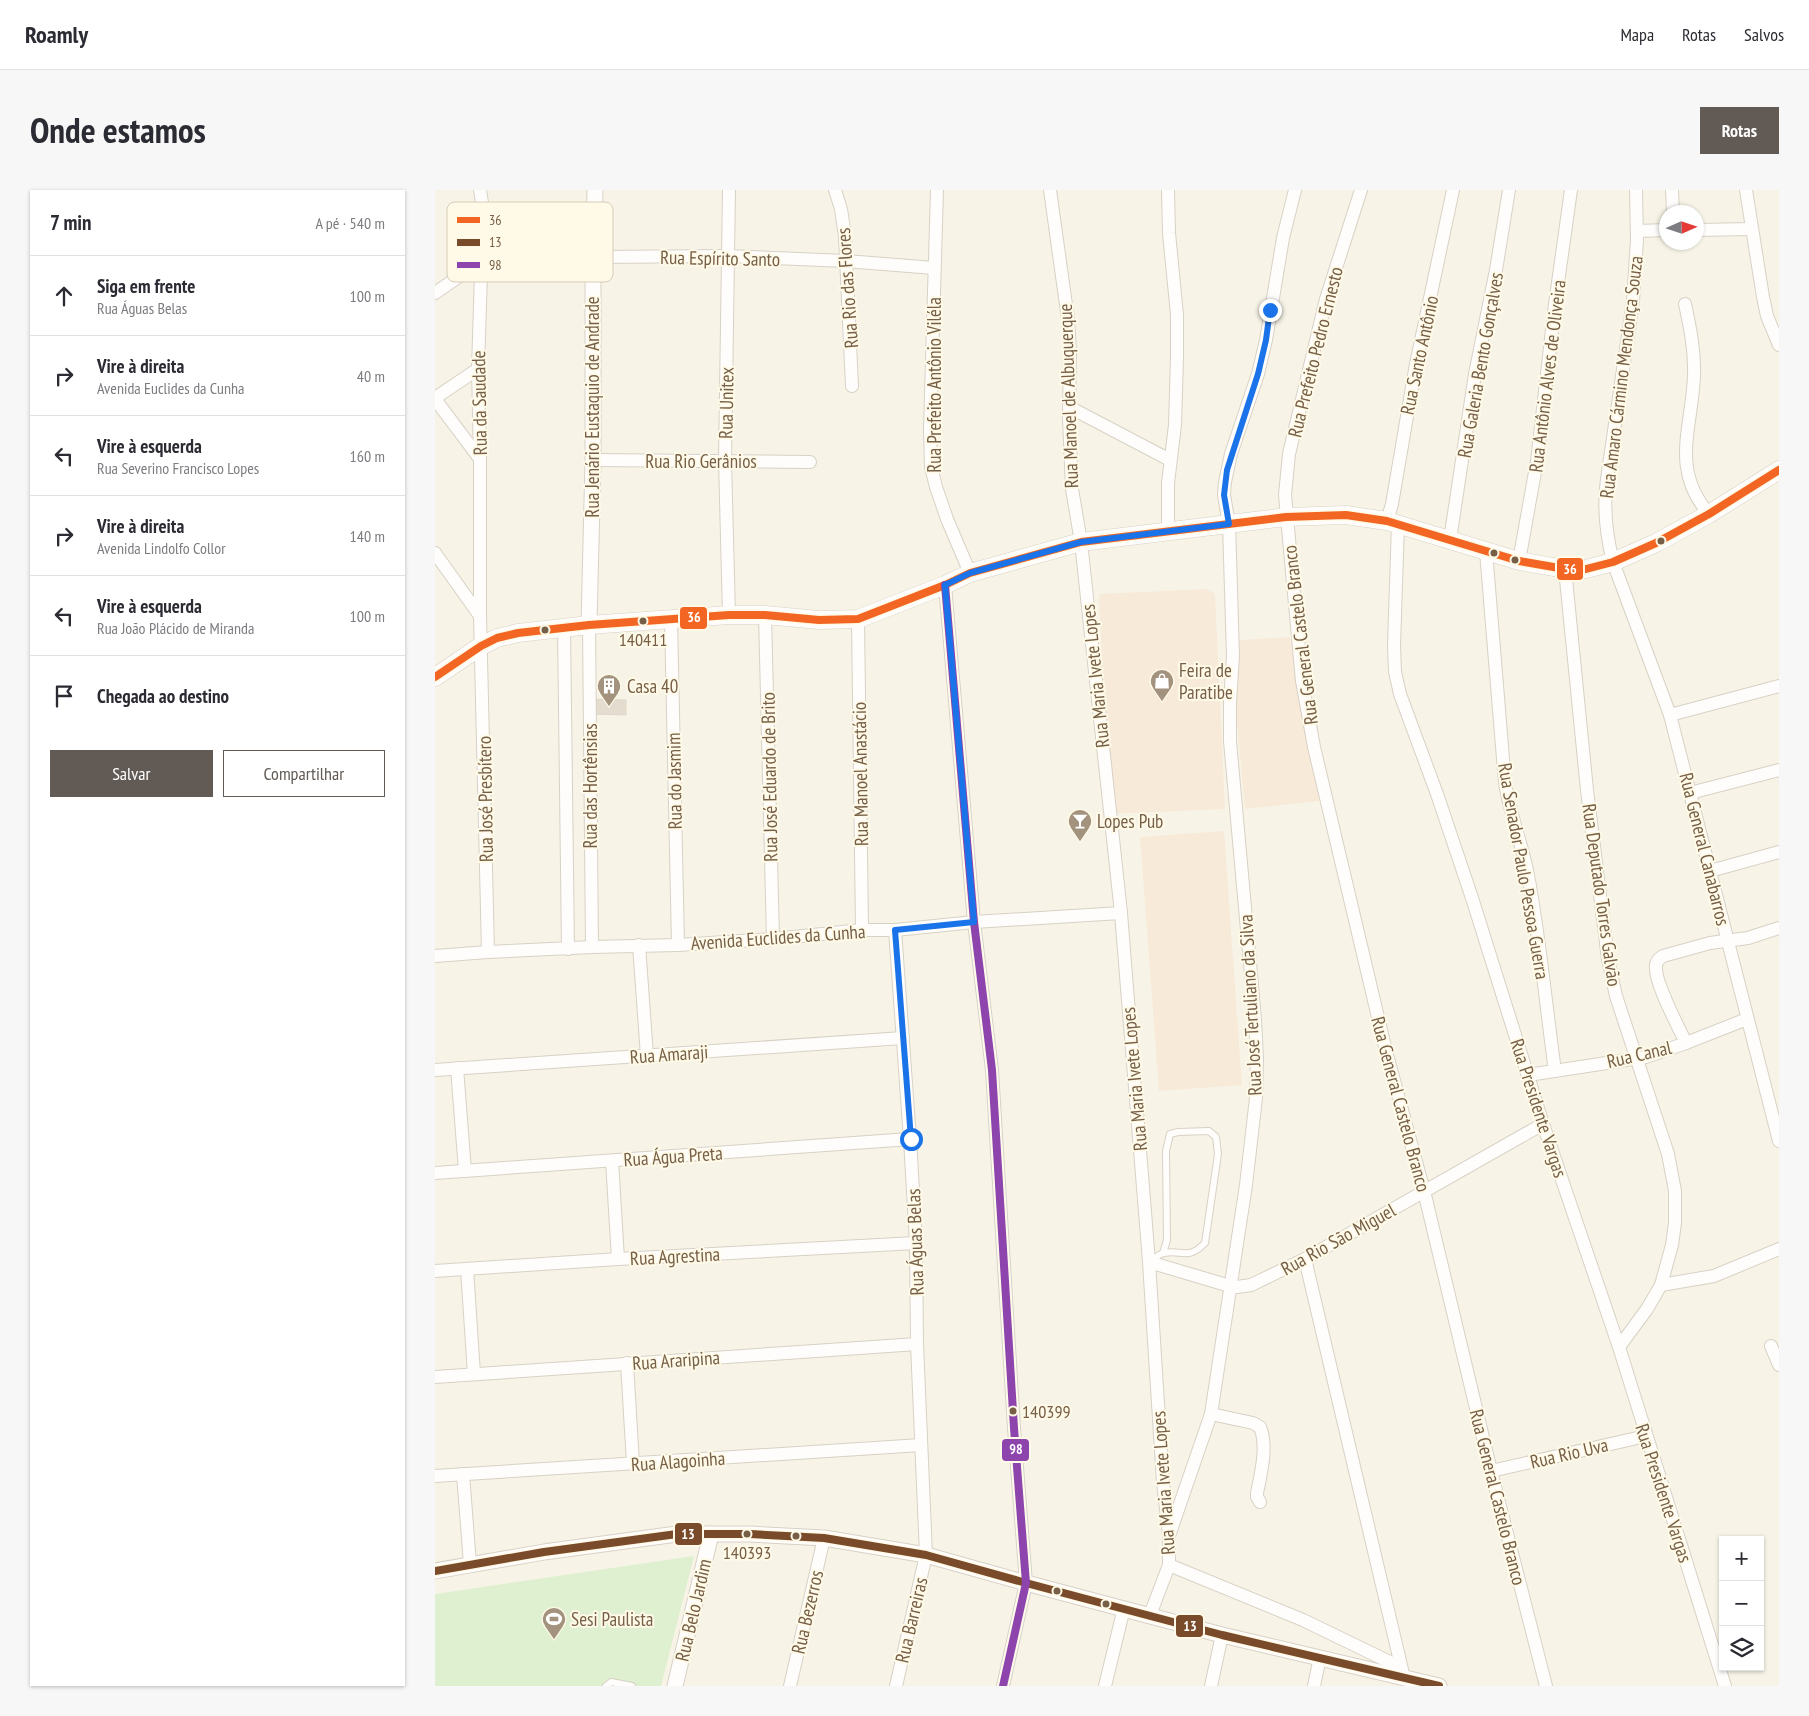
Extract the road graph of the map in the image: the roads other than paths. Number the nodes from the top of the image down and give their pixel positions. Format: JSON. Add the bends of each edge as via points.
{"nodes":[{"id":1,"x":729,"y":190,"type":"edge"},
{"id":2,"x":835,"y":190,"type":"edge"},
{"id":3,"x":937,"y":190,"type":"edge"},
{"id":4,"x":1050,"y":190,"type":"edge"},
{"id":5,"x":1168,"y":190,"type":"edge"},
{"id":6,"x":1295,"y":190,"type":"edge"},
{"id":7,"x":1361,"y":190,"type":"edge"},
{"id":8,"x":1453,"y":190,"type":"edge"},
{"id":9,"x":1509,"y":190,"type":"edge"},
{"id":10,"x":1571,"y":190,"type":"edge"},
{"id":11,"x":1636,"y":190,"type":"edge"},
{"id":12,"x":1672,"y":190,"type":"edge"},
{"id":13,"x":1746,"y":190,"type":"edge"},
{"id":14,"x":1673,"y":205,"type":"edge"},
{"id":15,"x":1752,"y":229,"type":"junction"},
{"id":16,"x":1659,"y":230,"type":"edge"},
{"id":17,"x":1704,"y":230,"type":"edge"},
{"id":18,"x":1637,"y":231,"type":"junction"},
{"id":19,"x":728,"y":256,"type":"junction"},
{"id":20,"x":613,"y":257,"type":"edge"},
{"id":21,"x":846,"y":262,"type":"junction"},
{"id":22,"x":934,"y":268,"type":"junction"},
{"id":23,"x":451,"y":282,"type":"edge"},
{"id":24,"x":480,"y":282,"type":"edge"},
{"id":25,"x":593,"y":282,"type":"edge"},
{"id":26,"x":435,"y":293,"type":"edge"},
{"id":27,"x":1685,"y":304,"type":"dead end"},
{"id":28,"x":1779,"y":345,"type":"edge"},
{"id":29,"x":478,"y":369,"type":"junction"},
{"id":30,"x":852,"y":386,"type":"dead end"},
{"id":31,"x":435,"y":398,"type":"edge"},
{"id":32,"x":1069,"y":407,"type":"junction"},
{"id":33,"x":481,"y":459,"type":"junction"},
{"id":34,"x":593,"y":460,"type":"junction"},
{"id":35,"x":725,"y":460,"type":"junction"},
{"id":36,"x":1170,"y":460,"type":"junction"},
{"id":37,"x":810,"y":462,"type":"dead end"},
{"id":38,"x":1779,"y":470,"type":"edge"},
{"id":39,"x":1709,"y":514,"type":"junction"},
{"id":40,"x":1286,"y":516,"type":"junction"},
{"id":41,"x":1393,"y":522,"type":"junction"},
{"id":42,"x":1229,"y":524,"type":"junction"},
{"id":43,"x":1168,"y":530,"type":"junction"},
{"id":44,"x":1450,"y":540,"type":"junction"},
{"id":45,"x":1081,"y":542,"type":"junction"},
{"id":46,"x":1486,"y":551,"type":"junction"},
{"id":47,"x":435,"y":554,"type":"edge"},
{"id":48,"x":1519,"y":561,"type":"junction"},
{"id":49,"x":1613,"y":562,"type":"junction"},
{"id":50,"x":1565,"y":569,"type":"junction"},
{"id":51,"x":970,"y":573,"type":"junction"},
{"id":52,"x":945,"y":585,"type":"junction"},
{"id":53,"x":729,"y":615,"type":"junction"},
{"id":54,"x":765,"y":615,"type":"junction"},
{"id":55,"x":480,"y":616,"type":"junction"},
{"id":56,"x":671,"y":618,"type":"junction"},
{"id":57,"x":859,"y":618,"type":"junction"},
{"id":58,"x":589,"y":625,"type":"junction"},
{"id":59,"x":564,"y":627,"type":"junction"},
{"id":60,"x":481,"y":646,"type":"junction"},
{"id":61,"x":435,"y":677,"type":"edge"},
{"id":62,"x":1779,"y":686,"type":"edge"},
{"id":63,"x":1670,"y":715,"type":"junction"},
{"id":64,"x":1779,"y":770,"type":"edge"},
{"id":65,"x":1690,"y":793,"type":"junction"},
{"id":66,"x":1779,"y":852,"type":"edge"},
{"id":67,"x":1710,"y":870,"type":"junction"},
{"id":68,"x":1121,"y":913,"type":"junction"},
{"id":69,"x":974,"y":922,"type":"junction"},
{"id":70,"x":1779,"y":928,"type":"edge"},
{"id":71,"x":862,"y":930,"type":"junction"},
{"id":72,"x":895,"y":930,"type":"junction"},
{"id":73,"x":773,"y":939,"type":"junction"},
{"id":74,"x":1728,"y":940,"type":"junction"},
{"id":75,"x":639,"y":945,"type":"junction"},
{"id":76,"x":678,"y":945,"type":"junction"},
{"id":77,"x":591,"y":946,"type":"junction"},
{"id":78,"x":568,"y":949,"type":"junction"},
{"id":79,"x":488,"y":952,"type":"junction"},
{"id":80,"x":435,"y":956,"type":"edge"},
{"id":81,"x":1747,"y":1019,"type":"junction"},
{"id":82,"x":903,"y":1038,"type":"junction"},
{"id":83,"x":1686,"y":1043,"type":"junction"},
{"id":84,"x":647,"y":1056,"type":"junction"},
{"id":85,"x":1637,"y":1058,"type":"junction"},
{"id":86,"x":457,"y":1068,"type":"junction"},
{"id":87,"x":435,"y":1070,"type":"edge"},
{"id":88,"x":1555,"y":1071,"type":"junction"},
{"id":89,"x":1528,"y":1075,"type":"junction"},
{"id":90,"x":1543,"y":1124,"type":"junction"},
{"id":91,"x":911,"y":1139,"type":"junction"},
{"id":92,"x":1779,"y":1142,"type":"edge"},
{"id":93,"x":612,"y":1161,"type":"junction"},
{"id":94,"x":465,"y":1171,"type":"junction"},
{"id":95,"x":435,"y":1173,"type":"edge"},
{"id":96,"x":1424,"y":1191,"type":"junction"},
{"id":97,"x":916,"y":1243,"type":"junction"},
{"id":98,"x":1779,"y":1249,"type":"edge"},
{"id":99,"x":1163,"y":1253,"type":"junction"},
{"id":100,"x":618,"y":1259,"type":"junction"},
{"id":101,"x":1305,"y":1259,"type":"junction"},
{"id":102,"x":1149,"y":1262,"type":"junction"},
{"id":103,"x":467,"y":1269,"type":"junction"},
{"id":104,"x":435,"y":1271,"type":"edge"},
{"id":105,"x":1230,"y":1286,"type":"junction"},
{"id":106,"x":1661,"y":1286,"type":"junction"},
{"id":107,"x":917,"y":1344,"type":"junction"},
{"id":108,"x":1771,"y":1346,"type":"dead end"},
{"id":109,"x":1619,"y":1347,"type":"junction"},
{"id":110,"x":627,"y":1363,"type":"junction"},
{"id":111,"x":1779,"y":1365,"type":"edge"},
{"id":112,"x":475,"y":1374,"type":"junction"},
{"id":113,"x":435,"y":1376,"type":"edge"},
{"id":114,"x":1211,"y":1414,"type":"junction"},
{"id":115,"x":1646,"y":1436,"type":"junction"},
{"id":116,"x":921,"y":1446,"type":"junction"},
{"id":117,"x":633,"y":1464,"type":"junction"},
{"id":118,"x":1491,"y":1470,"type":"junction"},
{"id":119,"x":463,"y":1474,"type":"junction"},
{"id":120,"x":435,"y":1476,"type":"edge"},
{"id":121,"x":1260,"y":1502,"type":"dead end"},
{"id":122,"x":711,"y":1534,"type":"junction"},
{"id":123,"x":1169,"y":1535,"type":"junction"},
{"id":124,"x":824,"y":1538,"type":"junction"},
{"id":125,"x":926,"y":1555,"type":"junction"},
{"id":126,"x":470,"y":1564,"type":"junction"},
{"id":127,"x":1169,"y":1565,"type":"junction"},
{"id":128,"x":435,"y":1570,"type":"edge"},
{"id":129,"x":1026,"y":1583,"type":"junction"},
{"id":130,"x":1124,"y":1608,"type":"junction"},
{"id":131,"x":1149,"y":1615,"type":"junction"},
{"id":132,"x":1222,"y":1635,"type":"junction"},
{"id":133,"x":1320,"y":1657,"type":"junction"},
{"id":134,"x":1402,"y":1672,"type":"junction"},
{"id":135,"x":1422,"y":1684,"type":"edge"},
{"id":136,"x":606,"y":1686,"type":"edge"},
{"id":137,"x":632,"y":1686,"type":"edge"},
{"id":138,"x":675,"y":1686,"type":"edge"},
{"id":139,"x":790,"y":1686,"type":"edge"},
{"id":140,"x":896,"y":1686,"type":"edge"},
{"id":141,"x":1003,"y":1686,"type":"edge"},
{"id":142,"x":1105,"y":1686,"type":"edge"},
{"id":143,"x":1211,"y":1686,"type":"edge"},
{"id":144,"x":1314,"y":1686,"type":"edge"},
{"id":145,"x":1439,"y":1686,"type":"edge"},
{"id":146,"x":1545,"y":1686,"type":"edge"},
{"id":147,"x":1725,"y":1686,"type":"edge"}],
"edges":[{"from":1,"to":19,"type":"street","name":"Rua Unitex"},
{"from":2,"to":21,"type":"street","name":"Rua Rio das Flores","via":[[841,209]]},
{"from":3,"to":22,"type":"street","name":"Rua Prefeito Antônio Viléla"},
{"from":4,"to":32,"type":"street","name":"Rua Manoel de Albuquerque","via":[[1068,319]]},
{"from":5,"to":36,"type":"street","via":[[1177,315],[1175,425]]},
{"from":6,"to":42,"type":"street","name":"Rua José Tertuliano da Silva","via":[[1258,374],[1227,470],[1224,495]]},
{"from":7,"to":40,"type":"street","name":"Rua Prefeito Pedro Ernesto","via":[[1327,299],[1289,454]]},
{"from":8,"to":41,"type":"street","name":"Rua Santo Antônio","via":[[1416,364],[1392,504]]},
{"from":9,"to":44,"type":"street","name":"Rua Galeria Bento Gonçalves","via":[[1497,270],[1475,374]]},
{"from":10,"to":48,"type":"street","name":"Rua Antônio Alves de Oliveira","via":[[1537,461]]},
{"from":11,"to":18,"type":"street","name":"Rua Amaro Cármino Mendonça Souza"},
{"from":12,"to":14,"type":"street"},
{"from":13,"to":15,"type":"street"},
{"from":15,"to":17,"type":"street"},
{"from":15,"to":28,"type":"street","via":[[1765,306]]},
{"from":16,"to":18,"type":"street"},
{"from":18,"to":49,"type":"street","name":"Rua Amaro Cármino Mendonça Souza","via":[[1633,301],[1605,498],[1607,539]]},
{"from":19,"to":20,"type":"street","name":"Rua Espírito Santo"},
{"from":19,"to":21,"type":"street","name":"Rua Espírito Santo"},
{"from":19,"to":35,"type":"street","name":"Rua Unitex"},
{"from":21,"to":22,"type":"street","name":"Rua Espírito Santo"},
{"from":21,"to":30,"type":"street","name":"Rua Rio das Flores"},
{"from":22,"to":51,"type":"street","name":"Rua Prefeito Antônio Viléla","via":[[931,467],[947,519]]},
{"from":23,"to":26,"type":"street"},
{"from":24,"to":29,"type":"street","name":"Rua da Saudade"},
{"from":25,"to":34,"type":"street","name":"Rua Jenário Eustaquio de Andrade"},
{"from":27,"to":39,"type":"street","via":[[1692,334],[1694,375],[1685,463],[1696,496]]},
{"from":29,"to":31,"type":"street"},
{"from":29,"to":33,"type":"street","name":"Rua da Saudade"},
{"from":31,"to":33,"type":"street"},
{"from":32,"to":36,"type":"street"},
{"from":32,"to":45,"type":"street","name":"Rua Manoel de Albuquerque","via":[[1072,488]]},
{"from":33,"to":55,"type":"street","name":"Rua da Saudade"},
{"from":34,"to":35,"type":"street","name":"Rua Rio Gerânios"},
{"from":34,"to":58,"type":"street","name":"Rua Jenário Eustaquio de Andrade"},
{"from":35,"to":37,"type":"street","name":"Rua Rio Gerânios"},
{"from":35,"to":53,"type":"street","name":"Rua Unitex"},
{"from":36,"to":43,"type":"street"},
{"from":38,"to":39,"type":"main road"},
{"from":39,"to":49,"type":"main road"},
{"from":40,"to":41,"type":"main road","via":[[1346,515]]},
{"from":40,"to":42,"type":"main road"},
{"from":40,"to":96,"type":"street","name":"Rua General Castelo Branco","via":[[1307,712],[1386,1050]]},
{"from":41,"to":44,"type":"main road"},
{"from":41,"to":89,"type":"street","name":"Rua Presidente Vargas","via":[[1395,672]]},
{"from":42,"to":43,"type":"main road"},
{"from":42,"to":105,"type":"street","name":"Rua José Tertuliano da Silva","via":[[1233,656],[1231,741],[1257,1059],[1253,1128]]},
{"from":43,"to":45,"type":"main road"},
{"from":44,"to":46,"type":"main road"},
{"from":45,"to":51,"type":"main road"},
{"from":45,"to":68,"type":"street","name":"Rua Maria Ivete Lopes"},
{"from":46,"to":48,"type":"main road"},
{"from":46,"to":88,"type":"street","name":"Rua Senador Paulo Pessoa Guerra","via":[[1505,783],[1528,876]]},
{"from":47,"to":55,"type":"street"},
{"from":48,"to":50,"type":"main road"},
{"from":49,"to":50,"type":"main road","via":[[1586,569]]},
{"from":49,"to":63,"type":"street","name":"Rua General Canabarros"},
{"from":50,"to":85,"type":"street","name":"Rua Deputado Torres Galvão","via":[[1605,942],[1616,996]]},
{"from":51,"to":52,"type":"main road"},
{"from":52,"to":57,"type":"main road"},
{"from":52,"to":69,"type":"street"},
{"from":53,"to":54,"type":"main road"},
{"from":53,"to":56,"type":"main road"},
{"from":54,"to":57,"type":"main road","via":[[819,620]]},
{"from":54,"to":73,"type":"street","name":"Rua José Eduardo de Brito"},
{"from":55,"to":60,"type":"street","name":"Rua da Saudade"},
{"from":56,"to":58,"type":"main road"},
{"from":56,"to":76,"type":"street","name":"Rua do Jasmim"},
{"from":57,"to":71,"type":"street","name":"Rua Manoel Anastácio"},
{"from":58,"to":59,"type":"main road"},
{"from":58,"to":77,"type":"street","name":"Rua das Hortênsias"},
{"from":59,"to":60,"type":"main road","via":[[497,638]]},
{"from":59,"to":78,"type":"street","name":"Rua das Hortênsias"},
{"from":60,"to":61,"type":"main road"},
{"from":60,"to":79,"type":"street","name":"Rua José Presbítero"},
{"from":62,"to":63,"type":"street"},
{"from":63,"to":65,"type":"street","name":"Rua General Canabarros"},
{"from":64,"to":65,"type":"street"},
{"from":65,"to":67,"type":"street","name":"Rua General Canabarros"},
{"from":66,"to":67,"type":"street"},
{"from":67,"to":74,"type":"street","name":"Rua General Canabarros"},
{"from":68,"to":69,"type":"street","name":"Avenida Euclides da Cunha"},
{"from":68,"to":102,"type":"street","name":"Rua Maria Ivete Lopes"},
{"from":69,"to":72,"type":"street","name":"Avenida Euclides da Cunha"},
{"from":69,"to":129,"type":"street","via":[[992,1070]]},
{"from":70,"to":74,"type":"street","via":[[1748,938]]},
{"from":71,"to":72,"type":"street","name":"Avenida Euclides da Cunha"},
{"from":71,"to":73,"type":"street","name":"Avenida Euclides da Cunha"},
{"from":72,"to":82,"type":"street","name":"Rua Águas Belas"},
{"from":73,"to":76,"type":"street","name":"Avenida Euclides da Cunha"},
{"from":74,"to":81,"type":"street","name":"Rua General Canabarros"},
{"from":74,"to":83,"type":"street","via":[[1663,956],[1656,963],[1657,976]]},
{"from":75,"to":76,"type":"street","name":"Avenida Euclides da Cunha"},
{"from":75,"to":77,"type":"street","name":"Avenida Euclides da Cunha"},
{"from":75,"to":84,"type":"street"},
{"from":77,"to":78,"type":"street","name":"Avenida Euclides da Cunha"},
{"from":78,"to":79,"type":"street","name":"Avenida Euclides da Cunha"},
{"from":79,"to":80,"type":"street","name":"Avenida Euclides da Cunha"},
{"from":81,"to":83,"type":"street","name":"Rua Canal"},
{"from":81,"to":92,"type":"street","name":"Rua General Canabarros"},
{"from":82,"to":84,"type":"street","name":"Rua Amaraji"},
{"from":82,"to":91,"type":"street","name":"Rua Águas Belas"},
{"from":83,"to":85,"type":"street","name":"Rua Canal"},
{"from":84,"to":86,"type":"street","name":"Rua Amaraji"},
{"from":85,"to":88,"type":"street","name":"Rua Canal"},
{"from":85,"to":106,"type":"street","name":"Rua Deputado Torres Galvão","via":[[1668,1154],[1675,1191],[1672,1245]]},
{"from":86,"to":87,"type":"street","name":"Rua Amaraji"},
{"from":86,"to":94,"type":"street"},
{"from":88,"to":89,"type":"street","name":"Rua Canal"},
{"from":89,"to":90,"type":"street","name":"Rua Presidente Vargas"},
{"from":90,"to":96,"type":"street","name":"Rua Rio São Miguel"},
{"from":90,"to":109,"type":"street","name":"Rua Presidente Vargas"},
{"from":91,"to":93,"type":"street","name":"Rua Água Preta"},
{"from":91,"to":97,"type":"street","name":"Rua Águas Belas"},
{"from":93,"to":94,"type":"street","name":"Rua Água Preta"},
{"from":93,"to":100,"type":"street"},
{"from":94,"to":95,"type":"street","name":"Rua Água Preta"},
{"from":96,"to":101,"type":"street","name":"Rua Rio São Miguel"},
{"from":96,"to":118,"type":"street","name":"Rua General Castelo Branco"},
{"from":97,"to":100,"type":"street","name":"Rua Agrestina"},
{"from":97,"to":107,"type":"street","name":"Rua Águas Belas"},
{"from":98,"to":106,"type":"street","via":[[1714,1276]]},
{"from":99,"to":99,"type":"lane","via":[[1167,1240],[1166,1151],[1170,1134],[1209,1131],[1216,1137],[1219,1154],[1205,1243],[1197,1251]]},
{"from":99,"to":102,"type":"lane"},
{"from":100,"to":103,"type":"street","name":"Rua Agrestina"},
{"from":101,"to":105,"type":"street","name":"Rua Rio São Miguel","via":[[1251,1285]]},
{"from":101,"to":134,"type":"street"},
{"from":102,"to":105,"type":"street","name":"Rua Rio São Miguel"},
{"from":102,"to":123,"type":"street","name":"Rua Maria Ivete Lopes"},
{"from":103,"to":104,"type":"street","name":"Rua Agrestina"},
{"from":103,"to":112,"type":"street"},
{"from":105,"to":114,"type":"street","name":"Rua José Tertuliano da Silva"},
{"from":106,"to":109,"type":"street","name":"Rua Deputado Torres Galvão"},
{"from":107,"to":110,"type":"street","name":"Rua Araripina"},
{"from":107,"to":116,"type":"street","name":"Rua Águas Belas"},
{"from":108,"to":111,"type":"street"},
{"from":109,"to":115,"type":"street","name":"Rua Presidente Vargas"},
{"from":110,"to":112,"type":"street","name":"Rua Araripina"},
{"from":110,"to":117,"type":"street"},
{"from":112,"to":113,"type":"street","name":"Rua Araripina"},
{"from":114,"to":121,"type":"street","via":[[1260,1427],[1263,1437],[1257,1493]]},
{"from":114,"to":123,"type":"street","name":"Rua José Tertuliano da Silva"},
{"from":115,"to":118,"type":"street","name":"Rua Rio Uva"},
{"from":115,"to":147,"type":"street","name":"Rua Presidente Vargas"},
{"from":116,"to":117,"type":"street","name":"Rua Alagoinha"},
{"from":116,"to":125,"type":"street","name":"Rua Águas Belas"},
{"from":117,"to":119,"type":"street","name":"Rua Alagoinha"},
{"from":118,"to":146,"type":"street","name":"Rua General Castelo Branco"},
{"from":119,"to":120,"type":"street","name":"Rua Alagoinha"},
{"from":119,"to":126,"type":"street"},
{"from":122,"to":124,"type":"street"},
{"from":122,"to":126,"type":"street","via":[[677,1534]]},
{"from":122,"to":138,"type":"street","name":"Rua Belo Jardim"},
{"from":123,"to":127,"type":"street","name":"Rua Maria Ivete Lopes"},
{"from":124,"to":125,"type":"street"},
{"from":124,"to":139,"type":"street","name":"Rua Bezerros"},
{"from":125,"to":129,"type":"street"},
{"from":125,"to":140,"type":"street","name":"Rua Barreiras"},
{"from":126,"to":128,"type":"street"},
{"from":127,"to":131,"type":"street","name":"Rua Maria Ivete Lopes"},
{"from":127,"to":134,"type":"street","via":[[1303,1620]]},
{"from":129,"to":130,"type":"street"},
{"from":129,"to":141,"type":"street"},
{"from":130,"to":131,"type":"street"},
{"from":130,"to":142,"type":"street"},
{"from":131,"to":132,"type":"street"},
{"from":132,"to":133,"type":"street"},
{"from":132,"to":143,"type":"street"},
{"from":133,"to":134,"type":"street"},
{"from":133,"to":144,"type":"street"},
{"from":134,"to":135,"type":"street"},
{"from":135,"to":145,"type":"street"},
{"from":136,"to":137,"type":"lane","via":[[611,1682]]}]}
